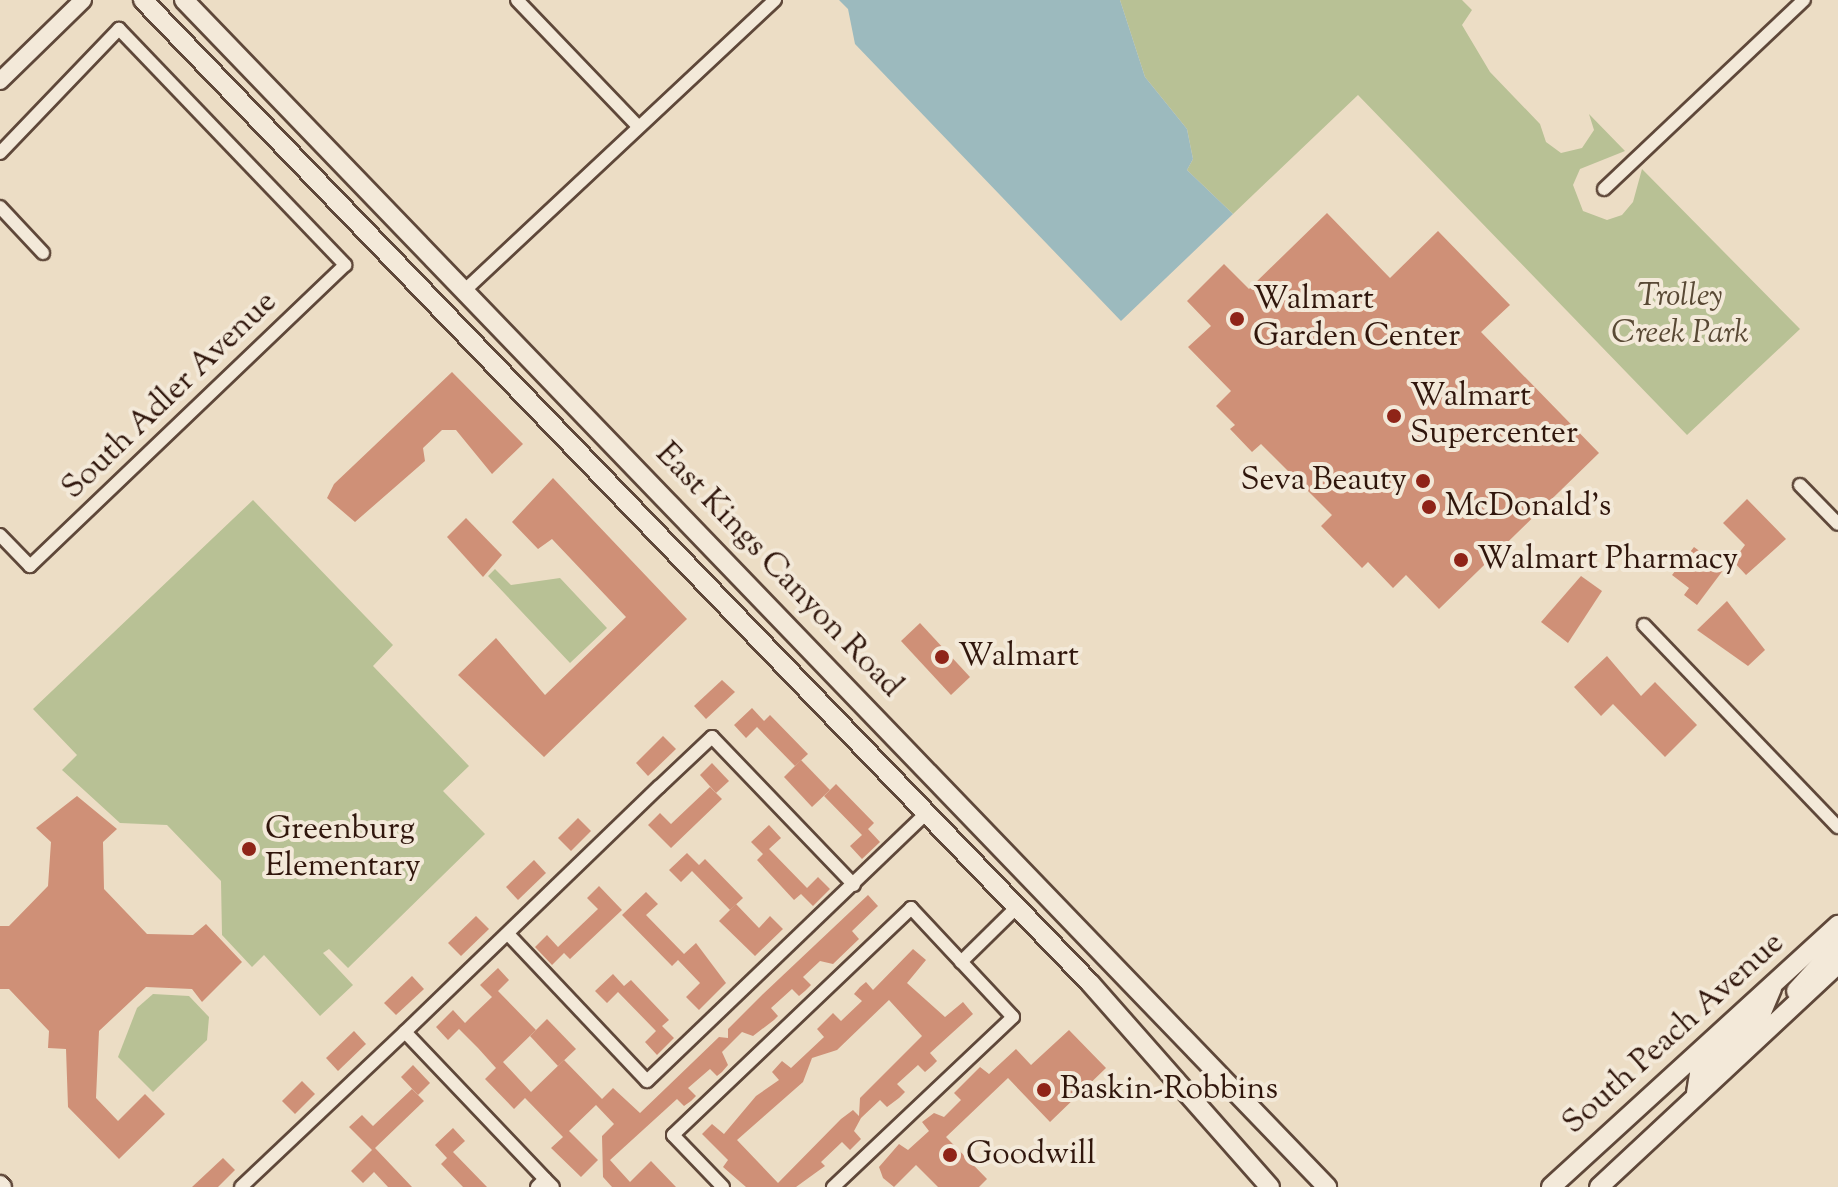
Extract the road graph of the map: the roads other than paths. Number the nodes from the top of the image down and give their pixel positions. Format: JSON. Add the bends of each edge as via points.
{"nodes":[{"id":1,"x":83,"y":0,"type":"edge"},
{"id":2,"x":143,"y":0,"type":"edge"},
{"id":3,"x":184,"y":0,"type":"edge"},
{"id":4,"x":517,"y":0,"type":"edge"},
{"id":5,"x":775,"y":0,"type":"edge"},
{"id":6,"x":1804,"y":0,"type":"edge"},
{"id":7,"x":0,"y":81,"type":"edge"},
{"id":8,"x":638,"y":126,"type":"junction"},
{"id":9,"x":0,"y":153,"type":"edge"},
{"id":10,"x":1604,"y":189,"type":"dead end"},
{"id":11,"x":0,"y":207,"type":"edge"},
{"id":12,"x":43,"y":253,"type":"dead end"},
{"id":13,"x":464,"y":291,"type":"junction"},
{"id":14,"x":1800,"y":485,"type":"dead end"},
{"id":15,"x":1838,"y":524,"type":"edge"},
{"id":16,"x":0,"y":535,"type":"edge"},
{"id":17,"x":1644,"y":625,"type":"dead end"},
{"id":18,"x":925,"y":814,"type":"junction"},
{"id":19,"x":1838,"y":827,"type":"edge"},
{"id":20,"x":854,"y":885,"type":"junction"},
{"id":21,"x":1017,"y":907,"type":"junction"},
{"id":22,"x":1838,"y":925,"type":"edge"},
{"id":23,"x":508,"y":934,"type":"junction"},
{"id":24,"x":1838,"y":945,"type":"edge"},
{"id":25,"x":961,"y":962,"type":"junction"},
{"id":26,"x":1838,"y":964,"type":"edge"},
{"id":27,"x":1775,"y":982,"type":"junction"},
{"id":28,"x":1773,"y":1022,"type":"junction"},
{"id":29,"x":405,"y":1032,"type":"junction"},
{"id":30,"x":1696,"y":1093,"type":"junction"},
{"id":31,"x":545,"y":1184,"type":"edge"},
{"id":32,"x":241,"y":1187,"type":"edge"},
{"id":33,"x":723,"y":1187,"type":"edge"},
{"id":34,"x":833,"y":1187,"type":"edge"},
{"id":35,"x":1270,"y":1187,"type":"edge"},
{"id":36,"x":1327,"y":1187,"type":"edge"},
{"id":37,"x":1551,"y":1187,"type":"edge"},
{"id":38,"x":1599,"y":1187,"type":"edge"}],
"edges":[{"from":1,"to":7,"type":"street"},
{"from":2,"to":18,"type":"main road","name":"East Kings Canyon Road"},
{"from":3,"to":13,"type":"main road","name":"East Kings Canyon Road"},
{"from":4,"to":8,"type":"street"},
{"from":5,"to":8,"type":"street"},
{"from":6,"to":10,"type":"street"},
{"from":8,"to":13,"type":"street"},
{"from":9,"to":16,"type":"street","name":"South Adler Avenue","via":[[119,29],[345,265],[30,566]]},
{"from":11,"to":12,"type":"street"},
{"from":13,"to":36,"type":"main road","name":"East Kings Canyon Road"},
{"from":14,"to":15,"type":"street"},
{"from":17,"to":19,"type":"street"},
{"from":18,"to":20,"type":"street"},
{"from":18,"to":21,"type":"main road","name":"East Kings Canyon Road"},
{"from":20,"to":23,"type":"street","via":[[647,1081]]},
{"from":20,"to":23,"type":"street","via":[[712,737]]},
{"from":21,"to":25,"type":"street"},
{"from":21,"to":35,"type":"main road","name":"East Kings Canyon Road"},
{"from":22,"to":27,"type":"main road","name":"South Peach Avenue"},
{"from":23,"to":29,"type":"street"},
{"from":24,"to":28,"type":"main road"},
{"from":25,"to":33,"type":"street","via":[[911,908],[673,1135]]},
{"from":25,"to":34,"type":"street","via":[[1013,1017]]},
{"from":26,"to":28,"type":"main road","name":"South Peach Avenue"},
{"from":27,"to":30,"type":"main road","via":[[1762,1012],[1699,1073]]},
{"from":27,"to":37,"type":"main road","name":"South Peach Avenue"},
{"from":28,"to":30,"type":"main road","name":"South Peach Avenue"},
{"from":29,"to":31,"type":"street"},
{"from":29,"to":32,"type":"street"},
{"from":30,"to":38,"type":"main road","name":"South Peach Avenue"}]}
